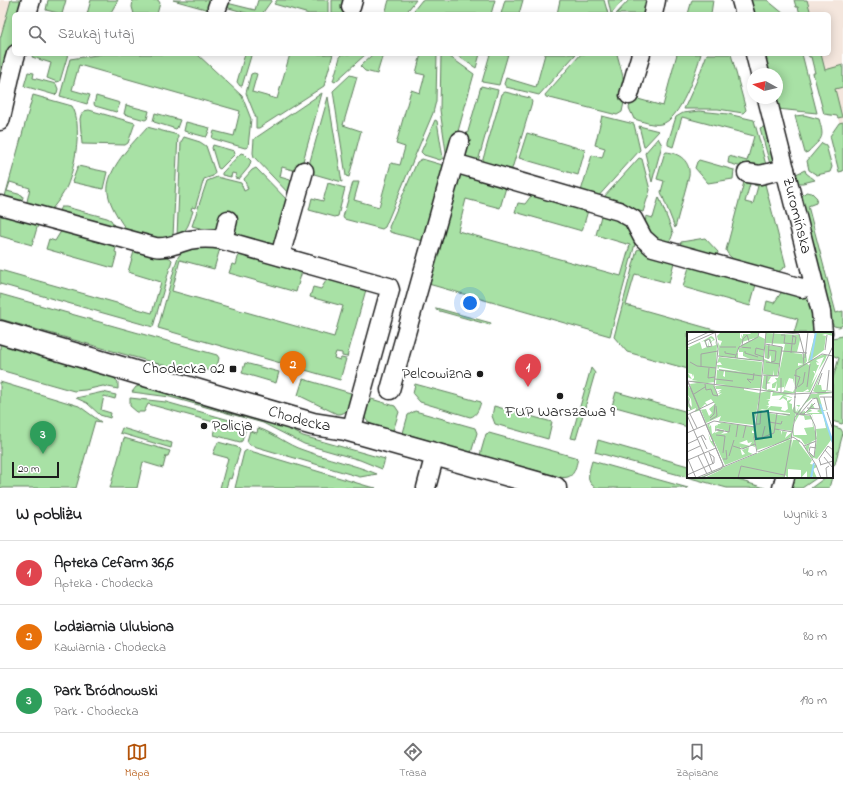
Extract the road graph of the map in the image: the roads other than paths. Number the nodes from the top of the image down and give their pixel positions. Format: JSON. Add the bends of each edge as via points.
{"nodes":[{"id":1,"x":31,"y":0,"type":"edge"},
{"id":2,"x":656,"y":0,"type":"edge"},
{"id":3,"x":741,"y":0,"type":"edge"},
{"id":4,"x":28,"y":12,"type":"edge"},
{"id":5,"x":653,"y":12,"type":"edge"},
{"id":6,"x":744,"y":12,"type":"edge"},
{"id":7,"x":15,"y":56,"type":"edge"},
{"id":8,"x":640,"y":56,"type":"edge"},
{"id":9,"x":756,"y":56,"type":"edge"},
{"id":10,"x":758,"y":68,"type":"edge"},
{"id":11,"x":629,"y":96,"type":"dead end"},
{"id":12,"x":768,"y":104,"type":"edge"},
{"id":13,"x":0,"y":121,"type":"edge"},
{"id":14,"x":460,"y":141,"type":"dead end"},
{"id":15,"x":454,"y":163,"type":"junction"},
{"id":16,"x":785,"y":169,"type":"junction"},
{"id":17,"x":304,"y":171,"type":"dead end"},
{"id":18,"x":747,"y":174,"type":"dead end"},
{"id":19,"x":0,"y":205,"type":"edge"},
{"id":20,"x":228,"y":220,"type":"dead end"},
{"id":21,"x":223,"y":240,"type":"junction"},
{"id":22,"x":280,"y":256,"type":"junction"},
{"id":23,"x":815,"y":286,"type":"junction"},
{"id":24,"x":389,"y":296,"type":"junction"},
{"id":25,"x":414,"y":303,"type":"junction"},
{"id":26,"x":0,"y":332,"type":"edge"},
{"id":27,"x":823,"y":332,"type":"edge"},
{"id":28,"x":390,"y":390,"type":"dead end"},
{"id":29,"x":351,"y":431,"type":"junction"},
{"id":30,"x":435,"y":454,"type":"junction"},
{"id":31,"x":785,"y":478,"type":"edge"},
{"id":32,"x":426,"y":488,"type":"edge"},
{"id":33,"x":555,"y":488,"type":"edge"},
{"id":34,"x":782,"y":488,"type":"edge"}],
"edges":[{"from":1,"to":4,"type":"street"},
{"from":2,"to":5,"type":"street"},
{"from":3,"to":6,"type":"street"},
{"from":7,"to":13,"type":"street"},
{"from":8,"to":11,"type":"street"},
{"from":9,"to":10,"type":"street"},
{"from":12,"to":16,"type":"street","name":"Żuromińska"},
{"from":14,"to":15,"type":"street"},
{"from":15,"to":23,"type":"street","via":[[619,211],[633,219],[645,240],[656,248],[802,288]]},
{"from":15,"to":25,"type":"street"},
{"from":16,"to":18,"type":"street","via":[[760,175]]},
{"from":16,"to":23,"type":"street","name":"Żuromińska"},
{"from":17,"to":22,"type":"street"},
{"from":19,"to":21,"type":"street","via":[[154,247],[167,247],[197,239]]},
{"from":20,"to":21,"type":"street"},
{"from":21,"to":22,"type":"street"},
{"from":22,"to":24,"type":"street","via":[[388,286]]},
{"from":23,"to":27,"type":"street","name":"Żuromińska","via":[[823,319]]},
{"from":24,"to":25,"type":"street"},
{"from":24,"to":29,"type":"street"},
{"from":25,"to":28,"type":"street"},
{"from":26,"to":29,"type":"street","name":"Chodecka","via":[[220,398],[313,424]]},
{"from":29,"to":30,"type":"street","name":"Chodecka"},
{"from":30,"to":32,"type":"street"},
{"from":30,"to":33,"type":"street","name":"Chodecka"},
{"from":31,"to":34,"type":"street"}]}
